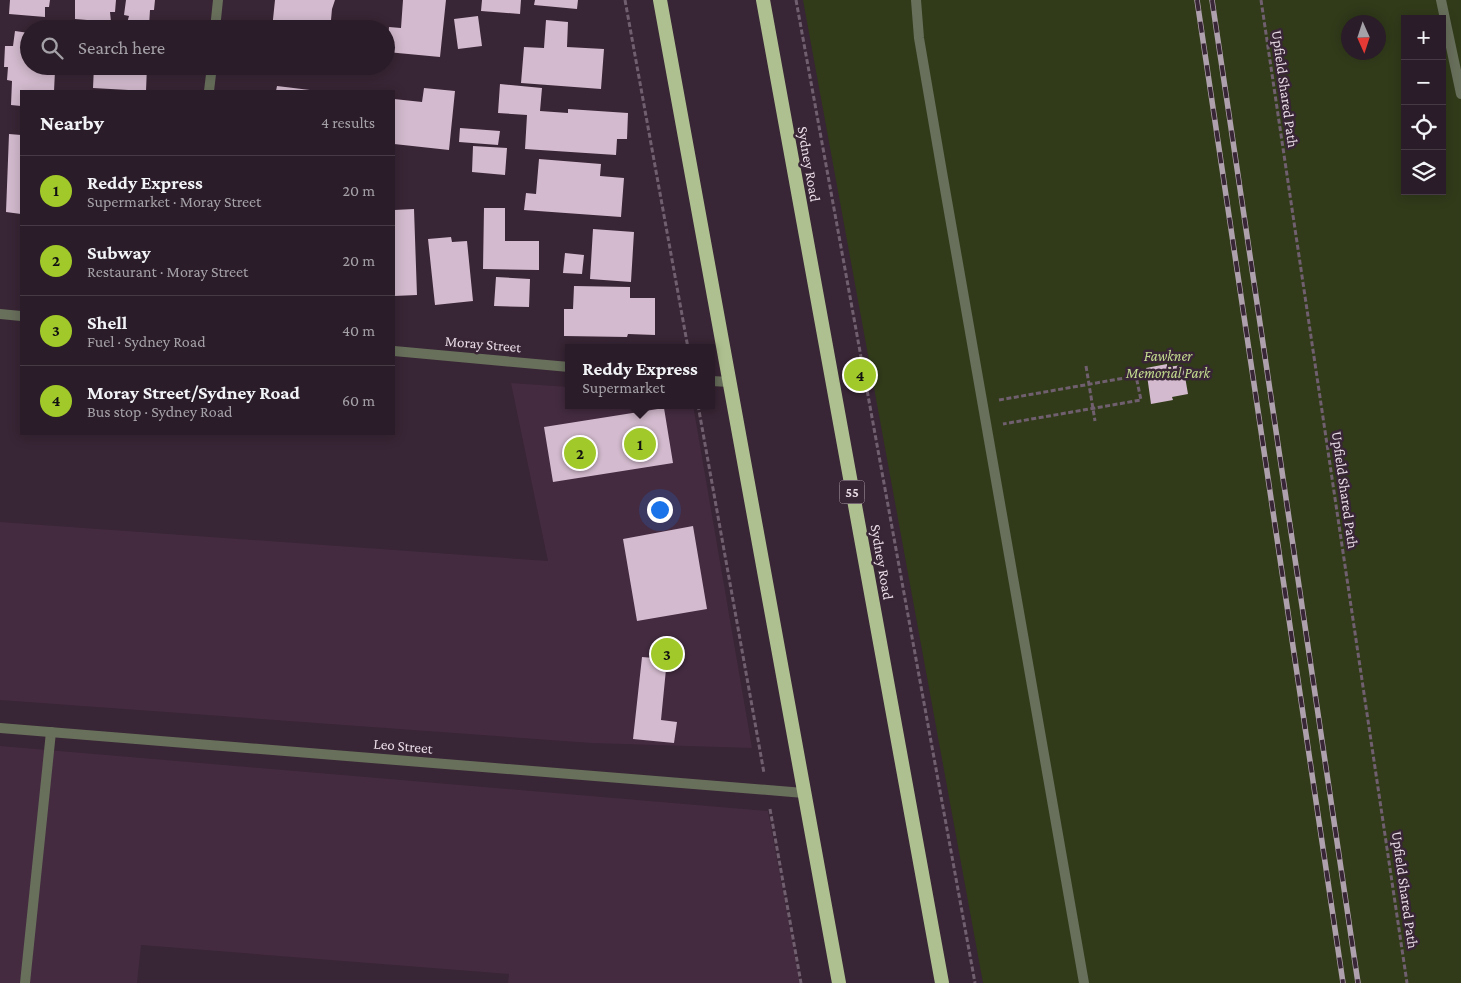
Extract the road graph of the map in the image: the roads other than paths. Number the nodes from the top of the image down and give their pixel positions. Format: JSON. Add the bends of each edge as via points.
{"nodes":[{"id":1,"x":218,"y":0,"type":"edge"},
{"id":2,"x":660,"y":0,"type":"edge"},
{"id":3,"x":762,"y":0,"type":"edge"},
{"id":4,"x":916,"y":0,"type":"edge"},
{"id":5,"x":1440,"y":0,"type":"edge"},
{"id":6,"x":216,"y":20,"type":"edge"},
{"id":7,"x":211,"y":75,"type":"edge"},
{"id":8,"x":209,"y":90,"type":"edge"},
{"id":9,"x":1461,"y":94,"type":"edge"},
{"id":10,"x":0,"y":314,"type":"edge"},
{"id":11,"x":20,"y":316,"type":"edge"},
{"id":12,"x":395,"y":351,"type":"edge"},
{"id":13,"x":565,"y":367,"type":"edge"},
{"id":14,"x":715,"y":380,"type":"edge"},
{"id":15,"x":730,"y":382,"type":"junction"},
{"id":16,"x":0,"y":728,"type":"edge"},
{"id":17,"x":51,"y":732,"type":"junction"},
{"id":18,"x":804,"y":793,"type":"junction"},
{"id":19,"x":24,"y":983,"type":"edge"},
{"id":20,"x":838,"y":983,"type":"edge"},
{"id":21,"x":942,"y":983,"type":"edge"},
{"id":22,"x":1084,"y":983,"type":"edge"}],
"edges":[{"from":1,"to":6,"type":"street"},
{"from":2,"to":15,"type":"highway"},
{"from":3,"to":21,"type":"highway","name":"Sydney Road","number":"55"},
{"from":4,"to":22,"type":"street","via":[[920,47]]},
{"from":5,"to":9,"type":"street"},
{"from":7,"to":8,"type":"street"},
{"from":10,"to":11,"type":"street"},
{"from":12,"to":13,"type":"street","name":"Moray Street"},
{"from":14,"to":15,"type":"street"},
{"from":15,"to":18,"type":"highway"},
{"from":16,"to":17,"type":"street","name":"Leo Street"},
{"from":17,"to":18,"type":"street","name":"Leo Street"},
{"from":17,"to":19,"type":"street"},
{"from":18,"to":20,"type":"highway"}]}
